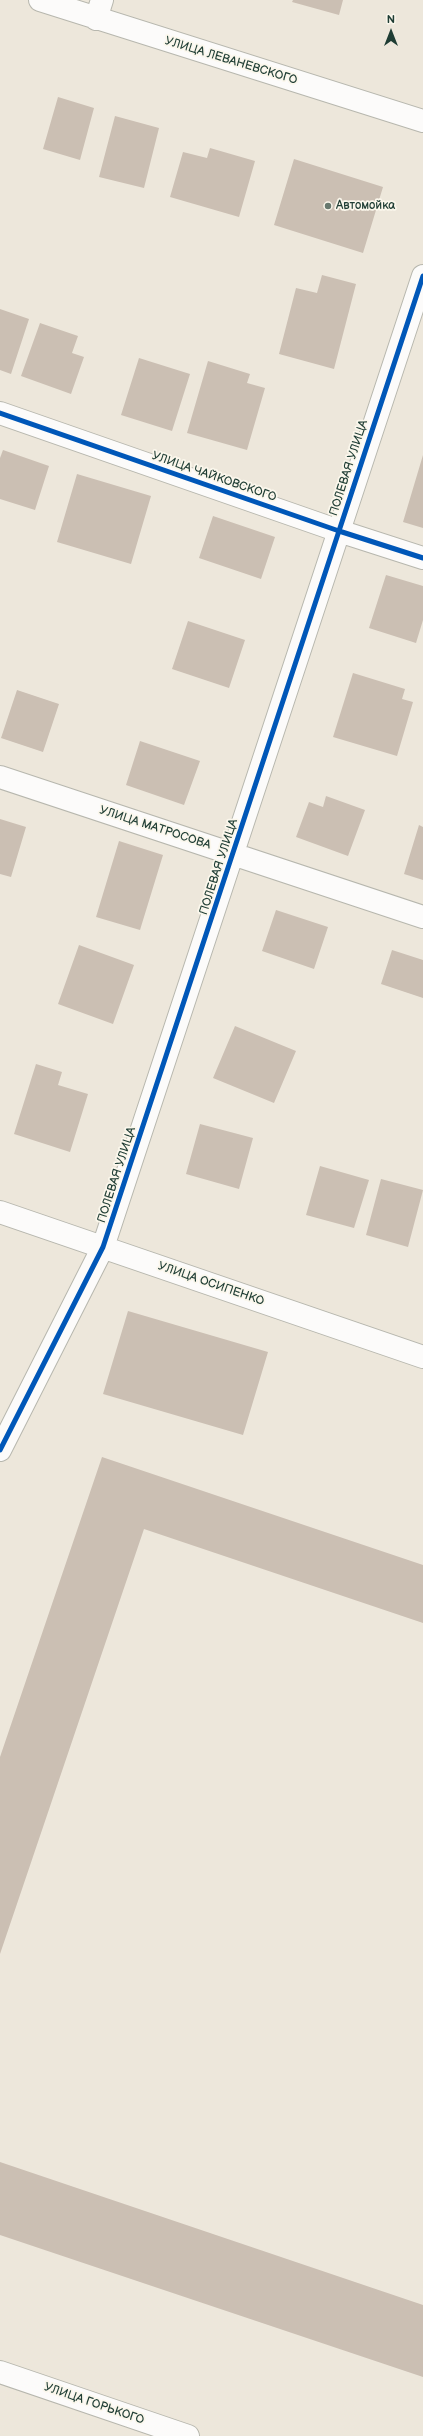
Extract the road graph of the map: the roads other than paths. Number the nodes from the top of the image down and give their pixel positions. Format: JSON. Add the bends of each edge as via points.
{"nodes":[{"id":1,"x":40,"y":0,"type":"edge"},
{"id":2,"x":99,"y":9,"type":"edge"},
{"id":3,"x":423,"y":121,"type":"edge"},
{"id":4,"x":423,"y":276,"type":"edge"},
{"id":5,"x":0,"y":413,"type":"edge"},
{"id":6,"x":338,"y":532,"type":"junction"},
{"id":7,"x":423,"y":558,"type":"edge"},
{"id":8,"x":0,"y":777,"type":"edge"},
{"id":9,"x":234,"y":854,"type":"junction"},
{"id":10,"x":423,"y":917,"type":"edge"},
{"id":11,"x":0,"y":1212,"type":"edge"},
{"id":12,"x":103,"y":1247,"type":"junction"},
{"id":13,"x":423,"y":1357,"type":"edge"},
{"id":14,"x":0,"y":1450,"type":"edge"},
{"id":15,"x":0,"y":2372,"type":"edge"},
{"id":16,"x":188,"y":2436,"type":"edge"}],
"edges":[{"from":1,"to":2,"type":"street","name":"УЛИЦА ЛЕВАНЕВСКОГО"},
{"from":2,"to":3,"type":"street","name":"УЛИЦА ЛЕВАНЕВСКОГО"},
{"from":4,"to":6,"type":"street","name":"ПОЛЕВАЯ УЛИЦА"},
{"from":5,"to":6,"type":"street","name":"УЛИЦА ЧАЙКОВСКОГО"},
{"from":6,"to":7,"type":"street","name":"УЛИЦА ЧАЙКОВСКОГО"},
{"from":6,"to":9,"type":"street","name":"ПОЛЕВАЯ УЛИЦА"},
{"from":8,"to":9,"type":"street","name":"УЛИЦА МАТРОСОВА"},
{"from":9,"to":10,"type":"street","name":"УЛИЦА МАТРОСОВА"},
{"from":9,"to":12,"type":"street","name":"ПОЛЕВАЯ УЛИЦА"},
{"from":11,"to":12,"type":"street","name":"УЛИЦА ОСИПЕНКО"},
{"from":12,"to":13,"type":"street","name":"УЛИЦА ОСИПЕНКО"},
{"from":12,"to":14,"type":"street","name":"ПОЛЕВАЯ УЛИЦА"},
{"from":15,"to":16,"type":"street","name":"УЛИЦА ГОРЬКОГО"}]}
